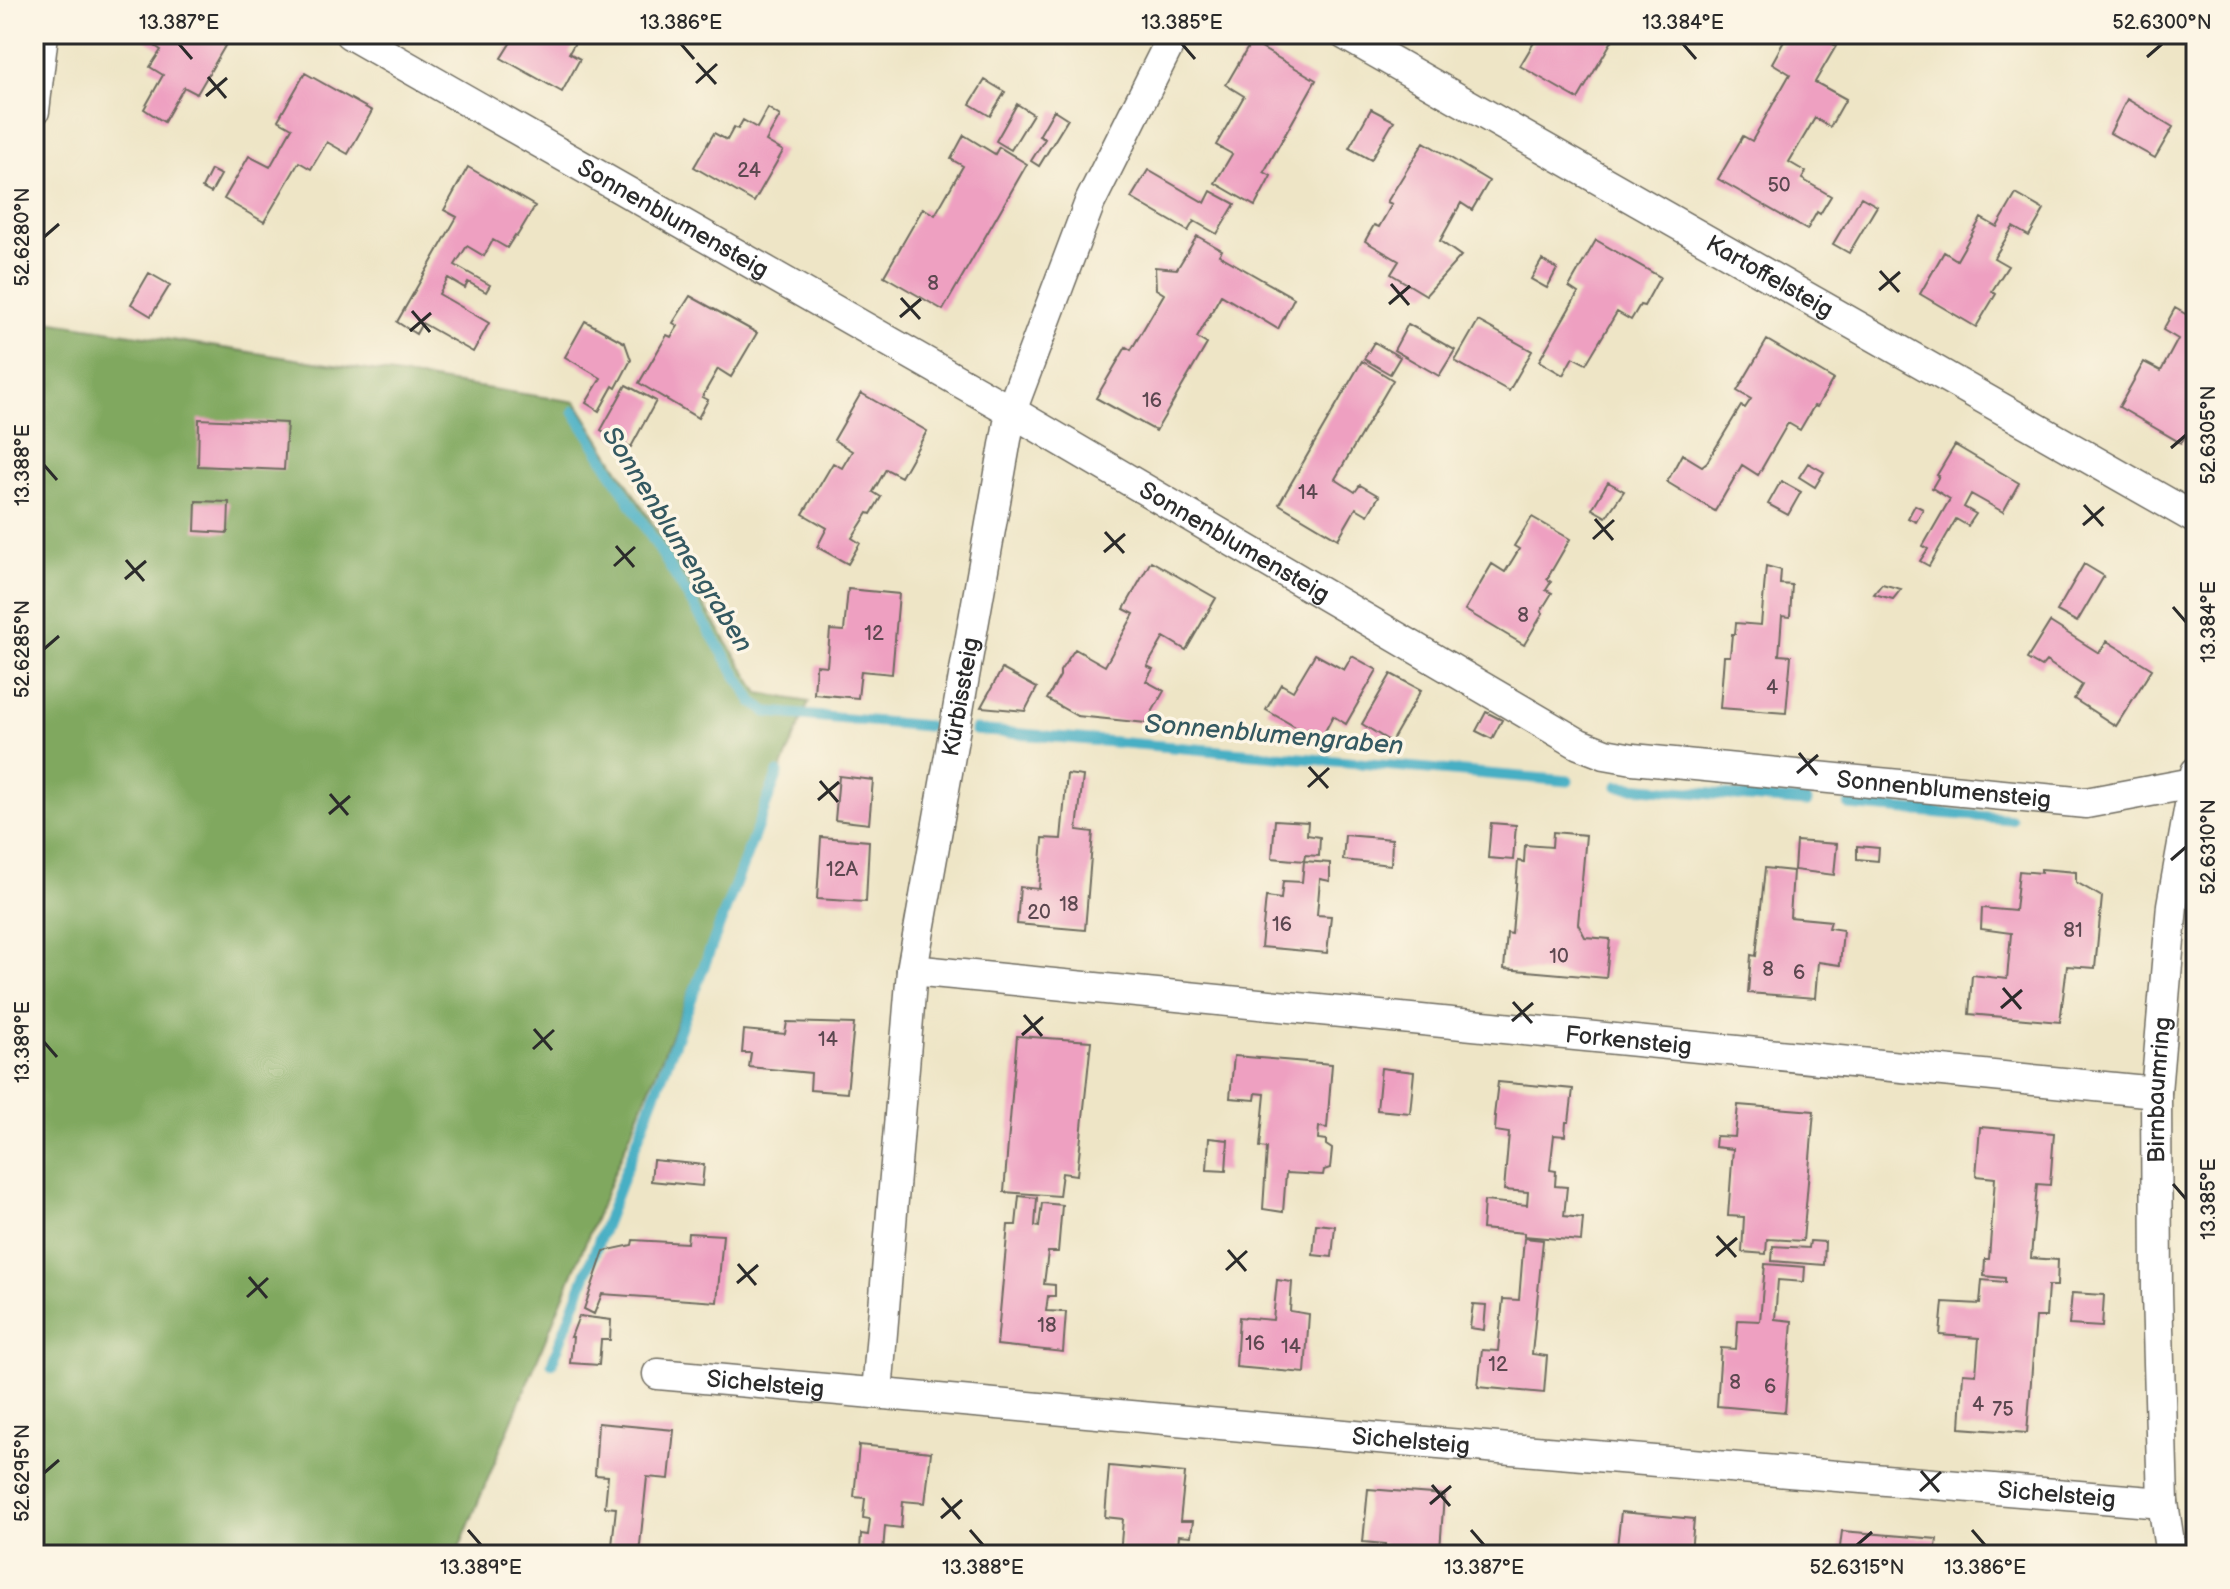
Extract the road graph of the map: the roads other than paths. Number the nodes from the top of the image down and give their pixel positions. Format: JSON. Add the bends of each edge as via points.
{"nodes":[{"id":1,"x":43,"y":34,"type":"edge"},
{"id":2,"x":350,"y":34,"type":"edge"},
{"id":3,"x":1174,"y":34,"type":"edge"},
{"id":4,"x":1344,"y":34,"type":"edge"},
{"id":5,"x":34,"y":111,"type":"edge"},
{"id":6,"x":1011,"y":411,"type":"junction"},
{"id":7,"x":2196,"y":519,"type":"edge"},
{"id":8,"x":2194,"y":778,"type":"edge"},
{"id":9,"x":912,"y":970,"type":"junction"},
{"id":10,"x":2156,"y":1092,"type":"junction"},
{"id":11,"x":658,"y":1374,"type":"dead end"},
{"id":12,"x":877,"y":1393,"type":"junction"},
{"id":13,"x":2163,"y":1503,"type":"junction"},
{"id":14,"x":2171,"y":1555,"type":"edge"}],
"edges":[{"from":1,"to":5,"type":"street"},
{"from":2,"to":6,"type":"street","name":"Sonnenblumensteig"},
{"from":3,"to":6,"type":"street","name":"Kürbissteig","via":[[1090,202]]},
{"from":4,"to":7,"type":"street","name":"Kartoffelsteig"},
{"from":6,"to":8,"type":"street","name":"Sonnenblumensteig","via":[[1579,744],[1605,754],[2086,803]]},
{"from":6,"to":9,"type":"street","name":"Kürbissteig"},
{"from":8,"to":10,"type":"street","name":"Birnbaumring","via":[[2172,905]]},
{"from":9,"to":10,"type":"street","name":"Forkensteig"},
{"from":9,"to":12,"type":"street","name":"Kürbissteig"},
{"from":10,"to":13,"type":"street","name":"Birnbaumring"},
{"from":11,"to":12,"type":"street","name":"Sichelsteig"},
{"from":12,"to":13,"type":"street","name":"Sichelsteig"},
{"from":13,"to":14,"type":"street","name":"Birnbaumring"}]}
